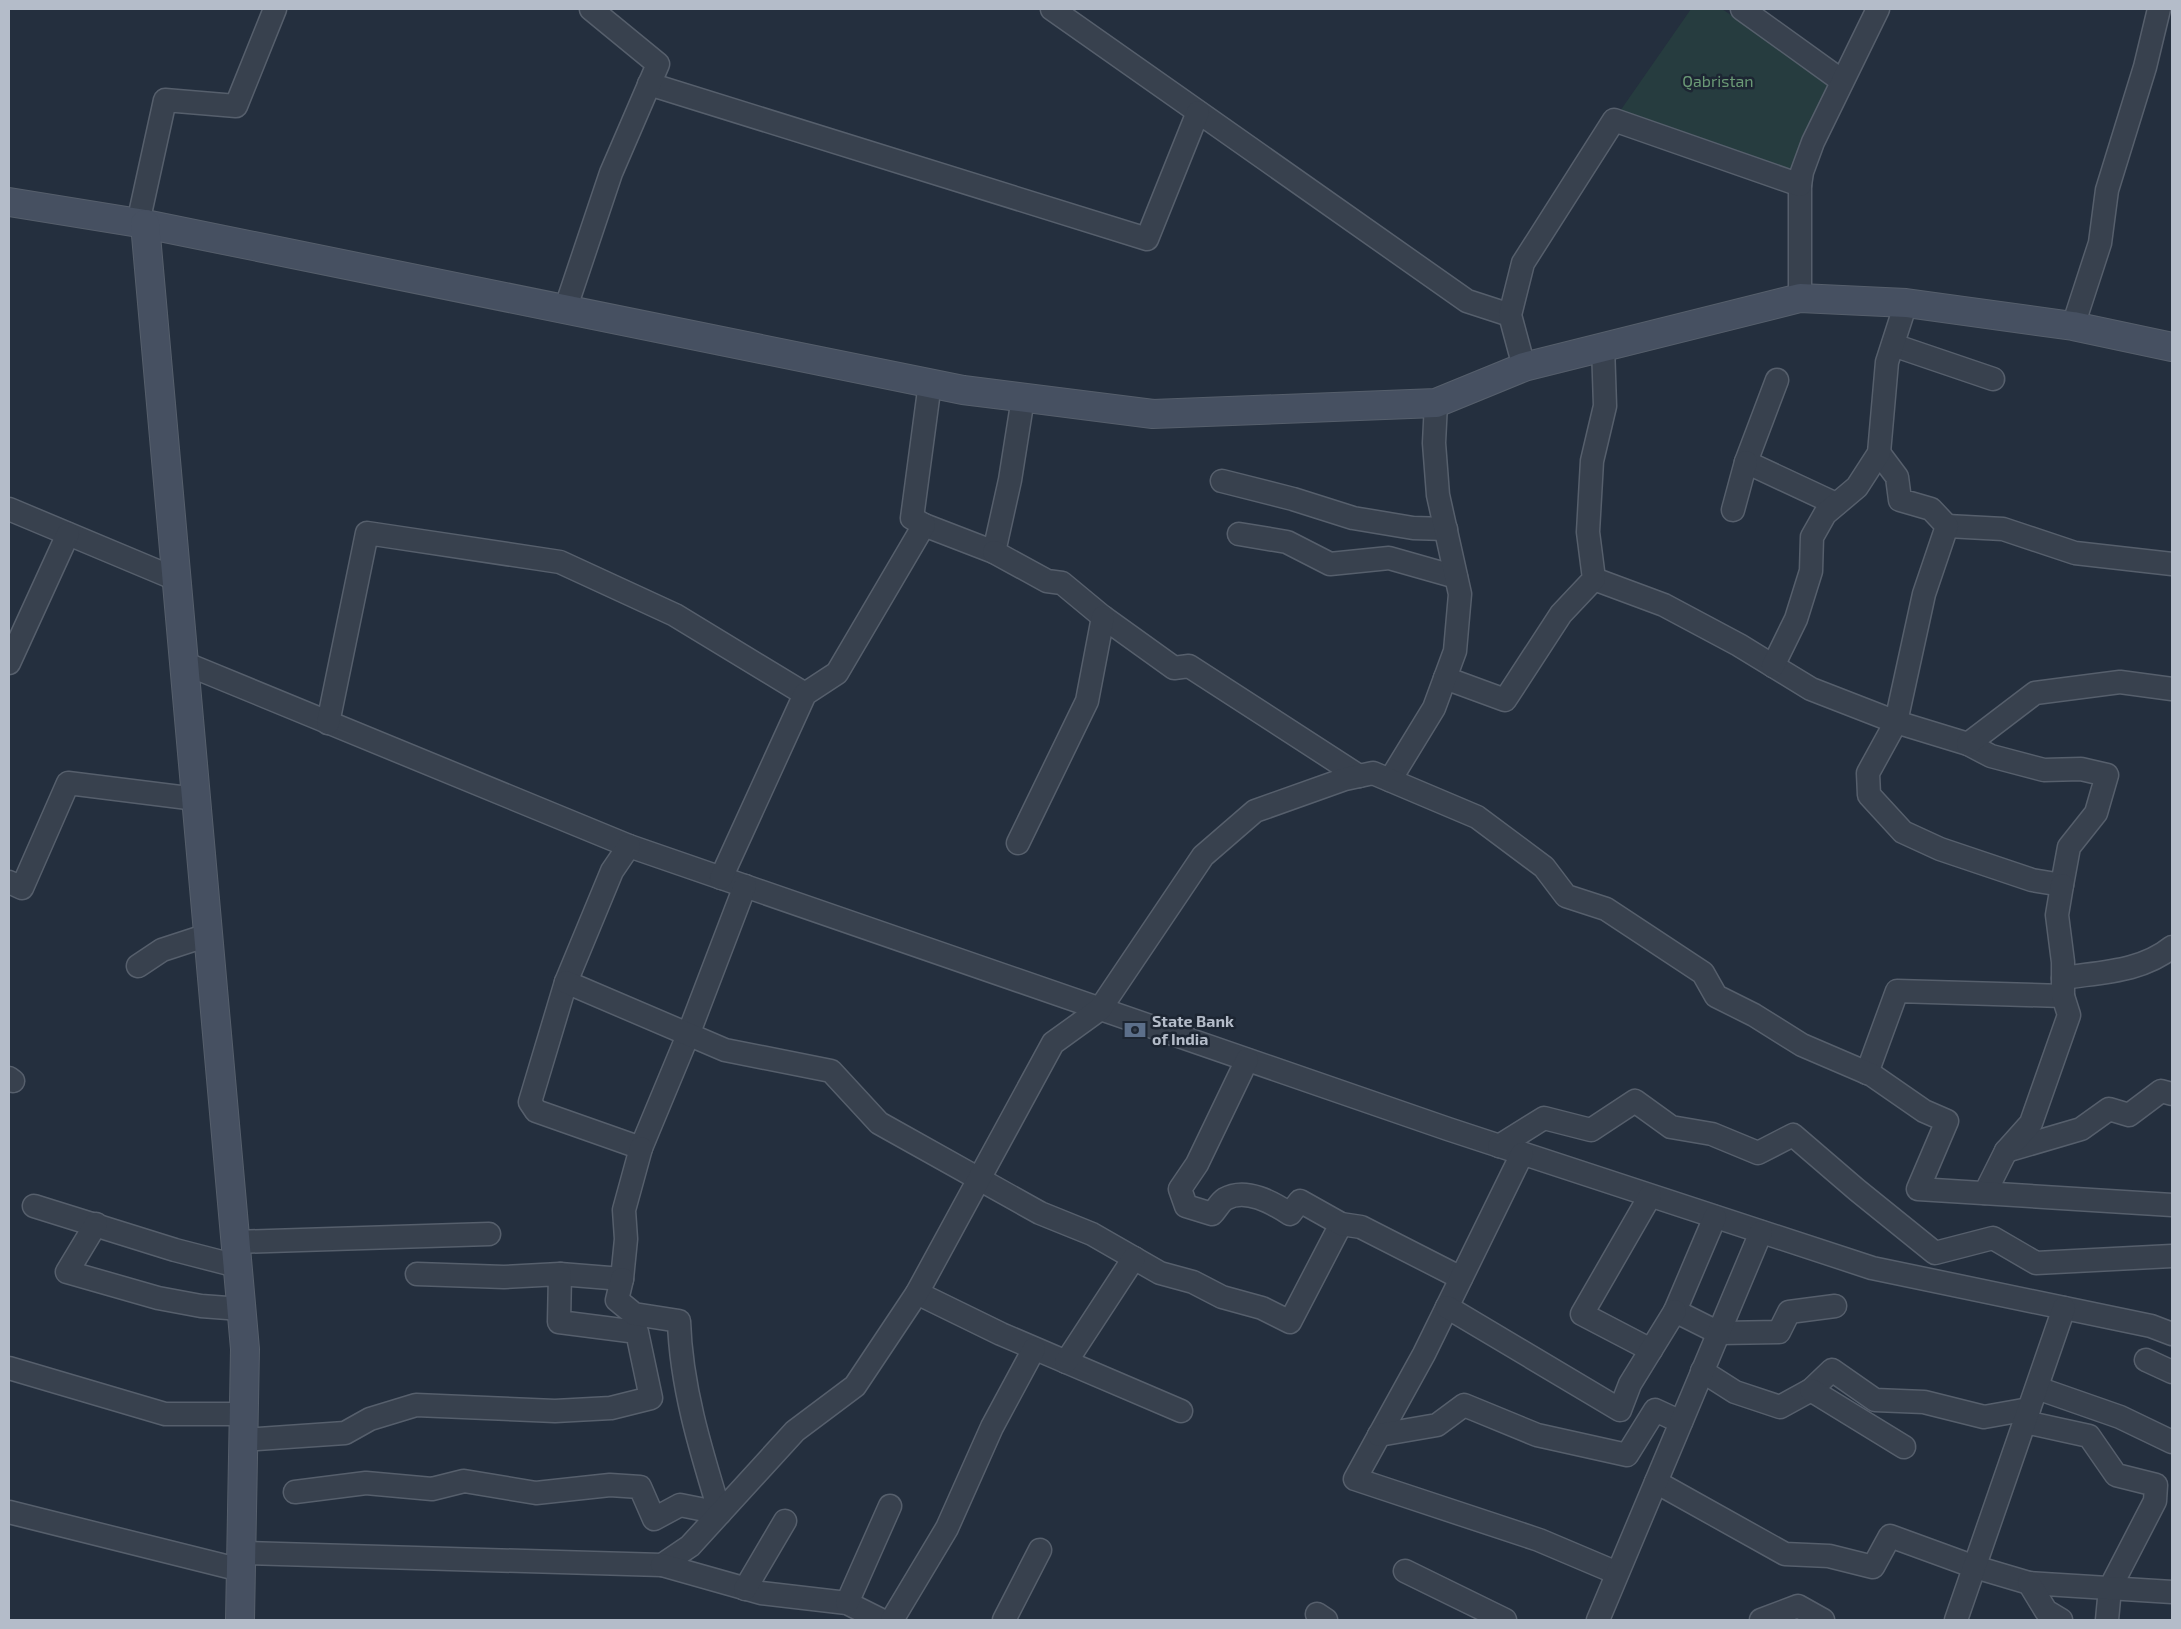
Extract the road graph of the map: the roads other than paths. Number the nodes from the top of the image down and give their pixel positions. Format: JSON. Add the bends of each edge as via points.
{"nodes":[{"id":1,"x":275,"y":9,"type":"edge"},
{"id":2,"x":591,"y":9,"type":"edge"},
{"id":3,"x":1052,"y":9,"type":"edge"},
{"id":4,"x":1742,"y":9,"type":"edge"},
{"id":5,"x":1878,"y":9,"type":"edge"},
{"id":6,"x":2158,"y":9,"type":"edge"},
{"id":7,"x":1842,"y":81,"type":"junction"},
{"id":8,"x":649,"y":84,"type":"junction"},
{"id":9,"x":1198,"y":112,"type":"junction"},
{"id":10,"x":1800,"y":185,"type":"junction"},
{"id":11,"x":9,"y":202,"type":"edge"},
{"id":12,"x":141,"y":224,"type":"junction"},
{"id":13,"x":1800,"y":298,"type":"junction"},
{"id":14,"x":1906,"y":303,"type":"junction"},
{"id":15,"x":565,"y":310,"type":"junction"},
{"id":16,"x":1510,"y":315,"type":"junction"},
{"id":17,"x":2073,"y":326,"type":"junction"},
{"id":18,"x":1893,"y":345,"type":"junction"},
{"id":19,"x":1603,"y":346,"type":"junction"},
{"id":20,"x":2172,"y":347,"type":"edge"},
{"id":21,"x":1524,"y":367,"type":"junction"},
{"id":22,"x":1993,"y":379,"type":"dead end"},
{"id":23,"x":1777,"y":380,"type":"dead end"},
{"id":24,"x":930,"y":383,"type":"junction"},
{"id":25,"x":1023,"y":398,"type":"junction"},
{"id":26,"x":1436,"y":403,"type":"junction"},
{"id":27,"x":1879,"y":453,"type":"junction"},
{"id":28,"x":1746,"y":462,"type":"junction"},
{"id":29,"x":1222,"y":481,"type":"dead end"},
{"id":30,"x":1836,"y":504,"type":"junction"},
{"id":31,"x":9,"y":509,"type":"edge"},
{"id":32,"x":1733,"y":510,"type":"dead end"},
{"id":33,"x":924,"y":525,"type":"junction"},
{"id":34,"x":1947,"y":526,"type":"junction"},
{"id":35,"x":1446,"y":530,"type":"junction"},
{"id":36,"x":68,"y":534,"type":"junction"},
{"id":37,"x":1239,"y":534,"type":"dead end"},
{"id":38,"x":994,"y":552,"type":"junction"},
{"id":39,"x":2172,"y":564,"type":"edge"},
{"id":40,"x":1456,"y":577,"type":"junction"},
{"id":41,"x":176,"y":579,"type":"junction"},
{"id":42,"x":1594,"y":579,"type":"junction"},
{"id":43,"x":1103,"y":617,"type":"junction"},
{"id":44,"x":9,"y":663,"type":"edge"},
{"id":45,"x":184,"y":663,"type":"junction"},
{"id":46,"x":1773,"y":666,"type":"junction"},
{"id":47,"x":1445,"y":678,"type":"junction"},
{"id":48,"x":2172,"y":689,"type":"edge"},
{"id":49,"x":805,"y":694,"type":"junction"},
{"id":50,"x":1896,"y":722,"type":"junction"},
{"id":51,"x":328,"y":723,"type":"junction"},
{"id":52,"x":1968,"y":744,"type":"junction"},
{"id":53,"x":1360,"y":776,"type":"junction"},
{"id":54,"x":1390,"y":780,"type":"junction"},
{"id":55,"x":196,"y":799,"type":"junction"},
{"id":56,"x":1018,"y":843,"type":"dead end"},
{"id":57,"x":629,"y":846,"type":"junction"},
{"id":58,"x":721,"y":878,"type":"junction"},
{"id":59,"x":9,"y":882,"type":"edge"},
{"id":60,"x":2062,"y":885,"type":"junction"},
{"id":61,"x":745,"y":886,"type":"junction"},
{"id":62,"x":208,"y":935,"type":"junction"},
{"id":63,"x":2172,"y":946,"type":"edge"},
{"id":64,"x":138,"y":966,"type":"dead end"},
{"id":65,"x":566,"y":982,"type":"junction"},
{"id":66,"x":2063,"y":987,"type":"junction"},
{"id":67,"x":1100,"y":1009,"type":"junction"},
{"id":68,"x":688,"y":1035,"type":"junction"},
{"id":69,"x":1247,"y":1060,"type":"junction"},
{"id":70,"x":1867,"y":1073,"type":"junction"},
{"id":71,"x":2172,"y":1094,"type":"edge"},
{"id":72,"x":1499,"y":1146,"type":"junction"},
{"id":73,"x":641,"y":1148,"type":"junction"},
{"id":74,"x":2006,"y":1150,"type":"junction"},
{"id":75,"x":1522,"y":1154,"type":"junction"},
{"id":76,"x":979,"y":1179,"type":"junction"},
{"id":77,"x":1985,"y":1193,"type":"junction"},
{"id":78,"x":1650,"y":1196,"type":"junction"},
{"id":79,"x":2172,"y":1205,"type":"edge"},
{"id":80,"x":34,"y":1206,"type":"dead end"},
{"id":81,"x":1715,"y":1217,"type":"junction"},
{"id":82,"x":96,"y":1224,"type":"junction"},
{"id":83,"x":1341,"y":1224,"type":"junction"},
{"id":84,"x":1761,"y":1232,"type":"junction"},
{"id":85,"x":489,"y":1234,"type":"dead end"},
{"id":86,"x":236,"y":1254,"type":"junction"},
{"id":87,"x":2172,"y":1256,"type":"edge"},
{"id":88,"x":1134,"y":1258,"type":"junction"},
{"id":89,"x":417,"y":1274,"type":"dead end"},
{"id":90,"x":560,"y":1274,"type":"junction"},
{"id":91,"x":1461,"y":1278,"type":"junction"},
{"id":92,"x":622,"y":1279,"type":"junction"},
{"id":93,"x":917,"y":1293,"type":"junction"},
{"id":94,"x":1835,"y":1306,"type":"dead end"},
{"id":95,"x":1447,"y":1307,"type":"junction"},
{"id":96,"x":2064,"y":1308,"type":"junction"},
{"id":97,"x":241,"y":1309,"type":"junction"},
{"id":98,"x":1675,"y":1311,"type":"junction"},
{"id":99,"x":1718,"y":1333,"type":"junction"},
{"id":100,"x":2172,"y":1334,"type":"edge"},
{"id":101,"x":1034,"y":1348,"type":"junction"},
{"id":102,"x":1651,"y":1350,"type":"junction"},
{"id":103,"x":2146,"y":1360,"type":"dead end"},
{"id":104,"x":1066,"y":1362,"type":"junction"},
{"id":105,"x":9,"y":1368,"type":"edge"},
{"id":106,"x":1702,"y":1371,"type":"junction"},
{"id":107,"x":2172,"y":1372,"type":"edge"},
{"id":108,"x":1810,"y":1390,"type":"junction"},
{"id":109,"x":2030,"y":1406,"type":"junction"},
{"id":110,"x":1181,"y":1411,"type":"dead end"},
{"id":111,"x":1681,"y":1422,"type":"junction"},
{"id":112,"x":244,"y":1427,"type":"junction"},
{"id":113,"x":1379,"y":1435,"type":"junction"},
{"id":114,"x":2172,"y":1442,"type":"edge"},
{"id":115,"x":1904,"y":1447,"type":"dead end"},
{"id":116,"x":1656,"y":1482,"type":"junction"},
{"id":117,"x":295,"y":1492,"type":"dead end"},
{"id":118,"x":890,"y":1506,"type":"dead end"},
{"id":119,"x":9,"y":1512,"type":"edge"},
{"id":120,"x":720,"y":1513,"type":"junction"},
{"id":121,"x":785,"y":1521,"type":"dead end"},
{"id":122,"x":1040,"y":1550,"type":"dead end"},
{"id":123,"x":242,"y":1561,"type":"junction"},
{"id":124,"x":662,"y":1565,"type":"junction"},
{"id":125,"x":1975,"y":1567,"type":"junction"},
{"id":126,"x":1405,"y":1571,"type":"dead end"},
{"id":127,"x":1618,"y":1573,"type":"junction"},
{"id":128,"x":2029,"y":1583,"type":"junction"},
{"id":129,"x":2110,"y":1588,"type":"junction"},
{"id":130,"x":745,"y":1589,"type":"junction"},
{"id":131,"x":2172,"y":1592,"type":"edge"},
{"id":132,"x":848,"y":1604,"type":"junction"},
{"id":133,"x":2049,"y":1617,"type":"edge"},
{"id":134,"x":240,"y":1620,"type":"edge"},
{"id":135,"x":881,"y":1620,"type":"edge"},
{"id":136,"x":892,"y":1620,"type":"edge"},
{"id":137,"x":1004,"y":1620,"type":"edge"},
{"id":138,"x":1505,"y":1620,"type":"edge"},
{"id":139,"x":1598,"y":1620,"type":"edge"},
{"id":140,"x":1761,"y":1620,"type":"edge"},
{"id":141,"x":1823,"y":1620,"type":"edge"},
{"id":142,"x":1956,"y":1620,"type":"edge"},
{"id":143,"x":2107,"y":1620,"type":"edge"}],
"edges":[{"from":1,"to":12,"type":"street","via":[[236,106],[165,100]]},
{"from":2,"to":8,"type":"street","via":[[658,64]]},
{"from":3,"to":9,"type":"street"},
{"from":4,"to":7,"type":"street"},
{"from":5,"to":7,"type":"street"},
{"from":6,"to":17,"type":"street","via":[[2145,68],[2107,190],[2100,243]]},
{"from":7,"to":10,"type":"street","via":[[1813,142]]},
{"from":8,"to":9,"type":"street","via":[[1147,239]]},
{"from":8,"to":15,"type":"street","via":[[611,173]]},
{"from":9,"to":16,"type":"street","via":[[1467,301]]},
{"from":10,"to":13,"type":"street"},
{"from":10,"to":16,"type":"street","via":[[1614,120],[1523,263]]},
{"from":11,"to":12,"type":"main road"},
{"from":12,"to":15,"type":"main road"},
{"from":12,"to":41,"type":"main road"},
{"from":13,"to":14,"type":"main road"},
{"from":13,"to":19,"type":"main road"},
{"from":14,"to":17,"type":"main road"},
{"from":14,"to":18,"type":"street"},
{"from":15,"to":24,"type":"main road"},
{"from":16,"to":21,"type":"street"},
{"from":17,"to":20,"type":"main road"},
{"from":18,"to":22,"type":"street"},
{"from":18,"to":27,"type":"street","via":[[1887,362]]},
{"from":19,"to":21,"type":"main road"},
{"from":19,"to":42,"type":"street","via":[[1605,406],[1592,461],[1588,532]]},
{"from":21,"to":26,"type":"main road"},
{"from":23,"to":28,"type":"street"},
{"from":24,"to":25,"type":"main road"},
{"from":24,"to":33,"type":"street","via":[[912,518]]},
{"from":25,"to":26,"type":"main road","via":[[1153,414]]},
{"from":25,"to":38,"type":"street"},
{"from":26,"to":35,"type":"street","via":[[1438,495]]},
{"from":27,"to":30,"type":"street","via":[[1856,487]]},
{"from":27,"to":34,"type":"street","via":[[1897,477],[1900,500],[1930,509]]},
{"from":28,"to":30,"type":"street"},
{"from":28,"to":32,"type":"street"},
{"from":29,"to":35,"type":"street","via":[[1293,498],[1353,518]]},
{"from":30,"to":46,"type":"street","via":[[1825,514],[1812,537],[1811,571],[1796,619]]},
{"from":31,"to":36,"type":"street"},
{"from":33,"to":38,"type":"street"},
{"from":33,"to":49,"type":"street","via":[[837,673]]},
{"from":34,"to":39,"type":"street","via":[[2003,530],[2075,553]]},
{"from":34,"to":50,"type":"street","via":[[1924,594]]},
{"from":35,"to":40,"type":"street"},
{"from":36,"to":41,"type":"street"},
{"from":36,"to":44,"type":"street"},
{"from":37,"to":40,"type":"street","via":[[1287,542],[1330,564],[1389,558]]},
{"from":38,"to":43,"type":"street","via":[[1047,580],[1062,583]]},
{"from":40,"to":47,"type":"street","via":[[1460,594],[1455,651]]},
{"from":41,"to":45,"type":"main road"},
{"from":42,"to":46,"type":"street","via":[[1664,605]]},
{"from":42,"to":47,"type":"street","via":[[1561,614],[1505,700]]},
{"from":43,"to":53,"type":"street","via":[[1174,668],[1189,666]]},
{"from":43,"to":56,"type":"street","via":[[1087,701]]},
{"from":45,"to":51,"type":"street"},
{"from":45,"to":55,"type":"main road"},
{"from":46,"to":50,"type":"street","via":[[1811,689]]},
{"from":47,"to":54,"type":"street","via":[[1434,708]]},
{"from":48,"to":52,"type":"street","via":[[2120,682],[2035,693]]},
{"from":49,"to":51,"type":"street","via":[[675,615],[560,562],[367,533]]},
{"from":49,"to":58,"type":"street"},
{"from":50,"to":52,"type":"street"},
{"from":50,"to":60,"type":"street","via":[[1868,773],[1869,795],[1903,832],[1940,849],[2032,880]]},
{"from":51,"to":57,"type":"street"},
{"from":52,"to":60,"type":"street","via":[[1991,756],[2044,770],[2081,769],[2107,775],[2096,812],[2069,847]]},
{"from":53,"to":54,"type":"street","via":[[1374,773]]},
{"from":53,"to":67,"type":"street","via":[[1255,811],[1203,856]]},
{"from":54,"to":70,"type":"street","via":[[1477,817],[1544,868],[1566,896],[1606,909],[1703,973],[1716,996],[1802,1045]]},
{"from":55,"to":59,"type":"street","via":[[68,783],[22,888]]},
{"from":55,"to":62,"type":"main road"},
{"from":57,"to":58,"type":"street"},
{"from":57,"to":65,"type":"street","via":[[612,871]]},
{"from":58,"to":61,"type":"street"},
{"from":60,"to":66,"type":"street","via":[[2057,915]]},
{"from":61,"to":67,"type":"street"},
{"from":61,"to":68,"type":"street"},
{"from":62,"to":64,"type":"street","via":[[162,950]]},
{"from":62,"to":86,"type":"main road"},
{"from":63,"to":66,"type":"street","via":[[2158,958]]},
{"from":65,"to":68,"type":"street"},
{"from":65,"to":73,"type":"street","via":[[530,1102],[536,1111]]},
{"from":66,"to":70,"type":"street","via":[[1897,991]]},
{"from":66,"to":74,"type":"street","via":[[2069,1015],[2046,1083],[2031,1123]]},
{"from":67,"to":69,"type":"street"},
{"from":67,"to":76,"type":"street","via":[[1053,1042]]},
{"from":68,"to":73,"type":"street"},
{"from":68,"to":76,"type":"street","via":[[725,1050],[831,1071],[879,1124]]},
{"from":69,"to":72,"type":"street"},
{"from":69,"to":83,"type":"street","via":[[1205,1148],[1180,1189],[1186,1206],[1212,1214],[1223,1200],[1237,1195],[1268,1200],[1290,1214],[1300,1201]]},
{"from":70,"to":77,"type":"street","via":[[1924,1111],[1947,1121],[1918,1189]]},
{"from":71,"to":74,"type":"street","via":[[2161,1091],[2130,1115],[2109,1109],[2081,1129]]},
{"from":72,"to":75,"type":"street"},
{"from":72,"to":87,"type":"street","via":[[1544,1118],[1591,1130],[1635,1101],[1671,1127],[1712,1134],[1758,1153],[1793,1135],[1935,1253],[1993,1238],[2036,1263]]},
{"from":73,"to":92,"type":"street","via":[[624,1210],[626,1240]]},
{"from":74,"to":77,"type":"street"},
{"from":75,"to":78,"type":"street"},
{"from":75,"to":91,"type":"street"},
{"from":76,"to":88,"type":"street","via":[[1040,1213],[1092,1234]]},
{"from":76,"to":93,"type":"street"},
{"from":77,"to":79,"type":"street"},
{"from":78,"to":81,"type":"street"},
{"from":78,"to":102,"type":"street","via":[[1582,1314]]},
{"from":80,"to":82,"type":"street"},
{"from":81,"to":84,"type":"street"},
{"from":81,"to":98,"type":"street"},
{"from":82,"to":86,"type":"street","via":[[175,1250]]},
{"from":82,"to":97,"type":"street","via":[[67,1272],[158,1298]]},
{"from":83,"to":88,"type":"street","via":[[1290,1322],[1262,1308],[1222,1297],[1192,1282],[1160,1273]]},
{"from":83,"to":91,"type":"street","via":[[1361,1227]]},
{"from":84,"to":96,"type":"street","via":[[1872,1268]]},
{"from":84,"to":99,"type":"street"},
{"from":85,"to":86,"type":"street"},
{"from":86,"to":97,"type":"main road"},
{"from":88,"to":104,"type":"street"},
{"from":89,"to":90,"type":"street","via":[[504,1277]]},
{"from":90,"to":92,"type":"street"},
{"from":90,"to":112,"type":"street","via":[[559,1322],[637,1332],[651,1398],[611,1408],[555,1411],[416,1405],[370,1419],[346,1433]]},
{"from":91,"to":95,"type":"street"},
{"from":92,"to":120,"type":"street","via":[[616,1300],[634,1314],[679,1321],[680,1346],[698,1441]]},
{"from":93,"to":101,"type":"street"},
{"from":93,"to":120,"type":"street","via":[[855,1386],[795,1431]]},
{"from":94,"to":99,"type":"street","via":[[1789,1312],[1779,1332]]},
{"from":95,"to":102,"type":"street","via":[[1620,1410],[1630,1384]]},
{"from":95,"to":113,"type":"street"},
{"from":96,"to":100,"type":"street","via":[[2151,1326]]},
{"from":96,"to":109,"type":"street"},
{"from":97,"to":112,"type":"main road","via":[[245,1348]]},
{"from":98,"to":99,"type":"street"},
{"from":98,"to":102,"type":"street"},
{"from":99,"to":106,"type":"street"},
{"from":101,"to":104,"type":"street"},
{"from":101,"to":136,"type":"street","via":[[992,1427],[947,1528]]},
{"from":103,"to":107,"type":"street"},
{"from":104,"to":110,"type":"street"},
{"from":105,"to":112,"type":"street","via":[[165,1414]]},
{"from":106,"to":108,"type":"street","via":[[1735,1392],[1780,1407]]},
{"from":106,"to":111,"type":"street"},
{"from":108,"to":109,"type":"street","via":[[1832,1370],[1876,1400],[1924,1402],[1984,1417]]},
{"from":108,"to":115,"type":"street"},
{"from":109,"to":114,"type":"street","via":[[2120,1417]]},
{"from":109,"to":125,"type":"street"},
{"from":109,"to":129,"type":"street","via":[[2089,1436],[2116,1475],[2156,1485],[2155,1501]]},
{"from":111,"to":113,"type":"street","via":[[1655,1410],[1627,1455],[1537,1435],[1464,1405],[1437,1425]]},
{"from":111,"to":116,"type":"street"},
{"from":112,"to":123,"type":"main road"},
{"from":113,"to":127,"type":"street","via":[[1355,1479],[1540,1540]]},
{"from":116,"to":125,"type":"street","via":[[1785,1554],[1829,1556],[1873,1567],[1890,1536]]},
{"from":116,"to":127,"type":"street"},
{"from":117,"to":120,"type":"street","via":[[366,1483],[432,1489],[464,1481],[536,1493],[610,1485],[640,1487],[654,1519],[680,1505]]},
{"from":118,"to":132,"type":"street"},
{"from":119,"to":123,"type":"street"},
{"from":120,"to":124,"type":"street","via":[[690,1546]]},
{"from":121,"to":130,"type":"street"},
{"from":122,"to":137,"type":"street"},
{"from":123,"to":124,"type":"street"},
{"from":123,"to":134,"type":"main road"},
{"from":124,"to":130,"type":"street"},
{"from":125,"to":128,"type":"street"},
{"from":125,"to":142,"type":"street"},
{"from":126,"to":138,"type":"street"},
{"from":127,"to":139,"type":"street"},
{"from":128,"to":129,"type":"street"},
{"from":128,"to":133,"type":"street"},
{"from":129,"to":131,"type":"street"},
{"from":129,"to":143,"type":"street"},
{"from":130,"to":132,"type":"street"},
{"from":132,"to":135,"type":"street"},
{"from":140,"to":141,"type":"street","via":[[1798,1606]]}]}
